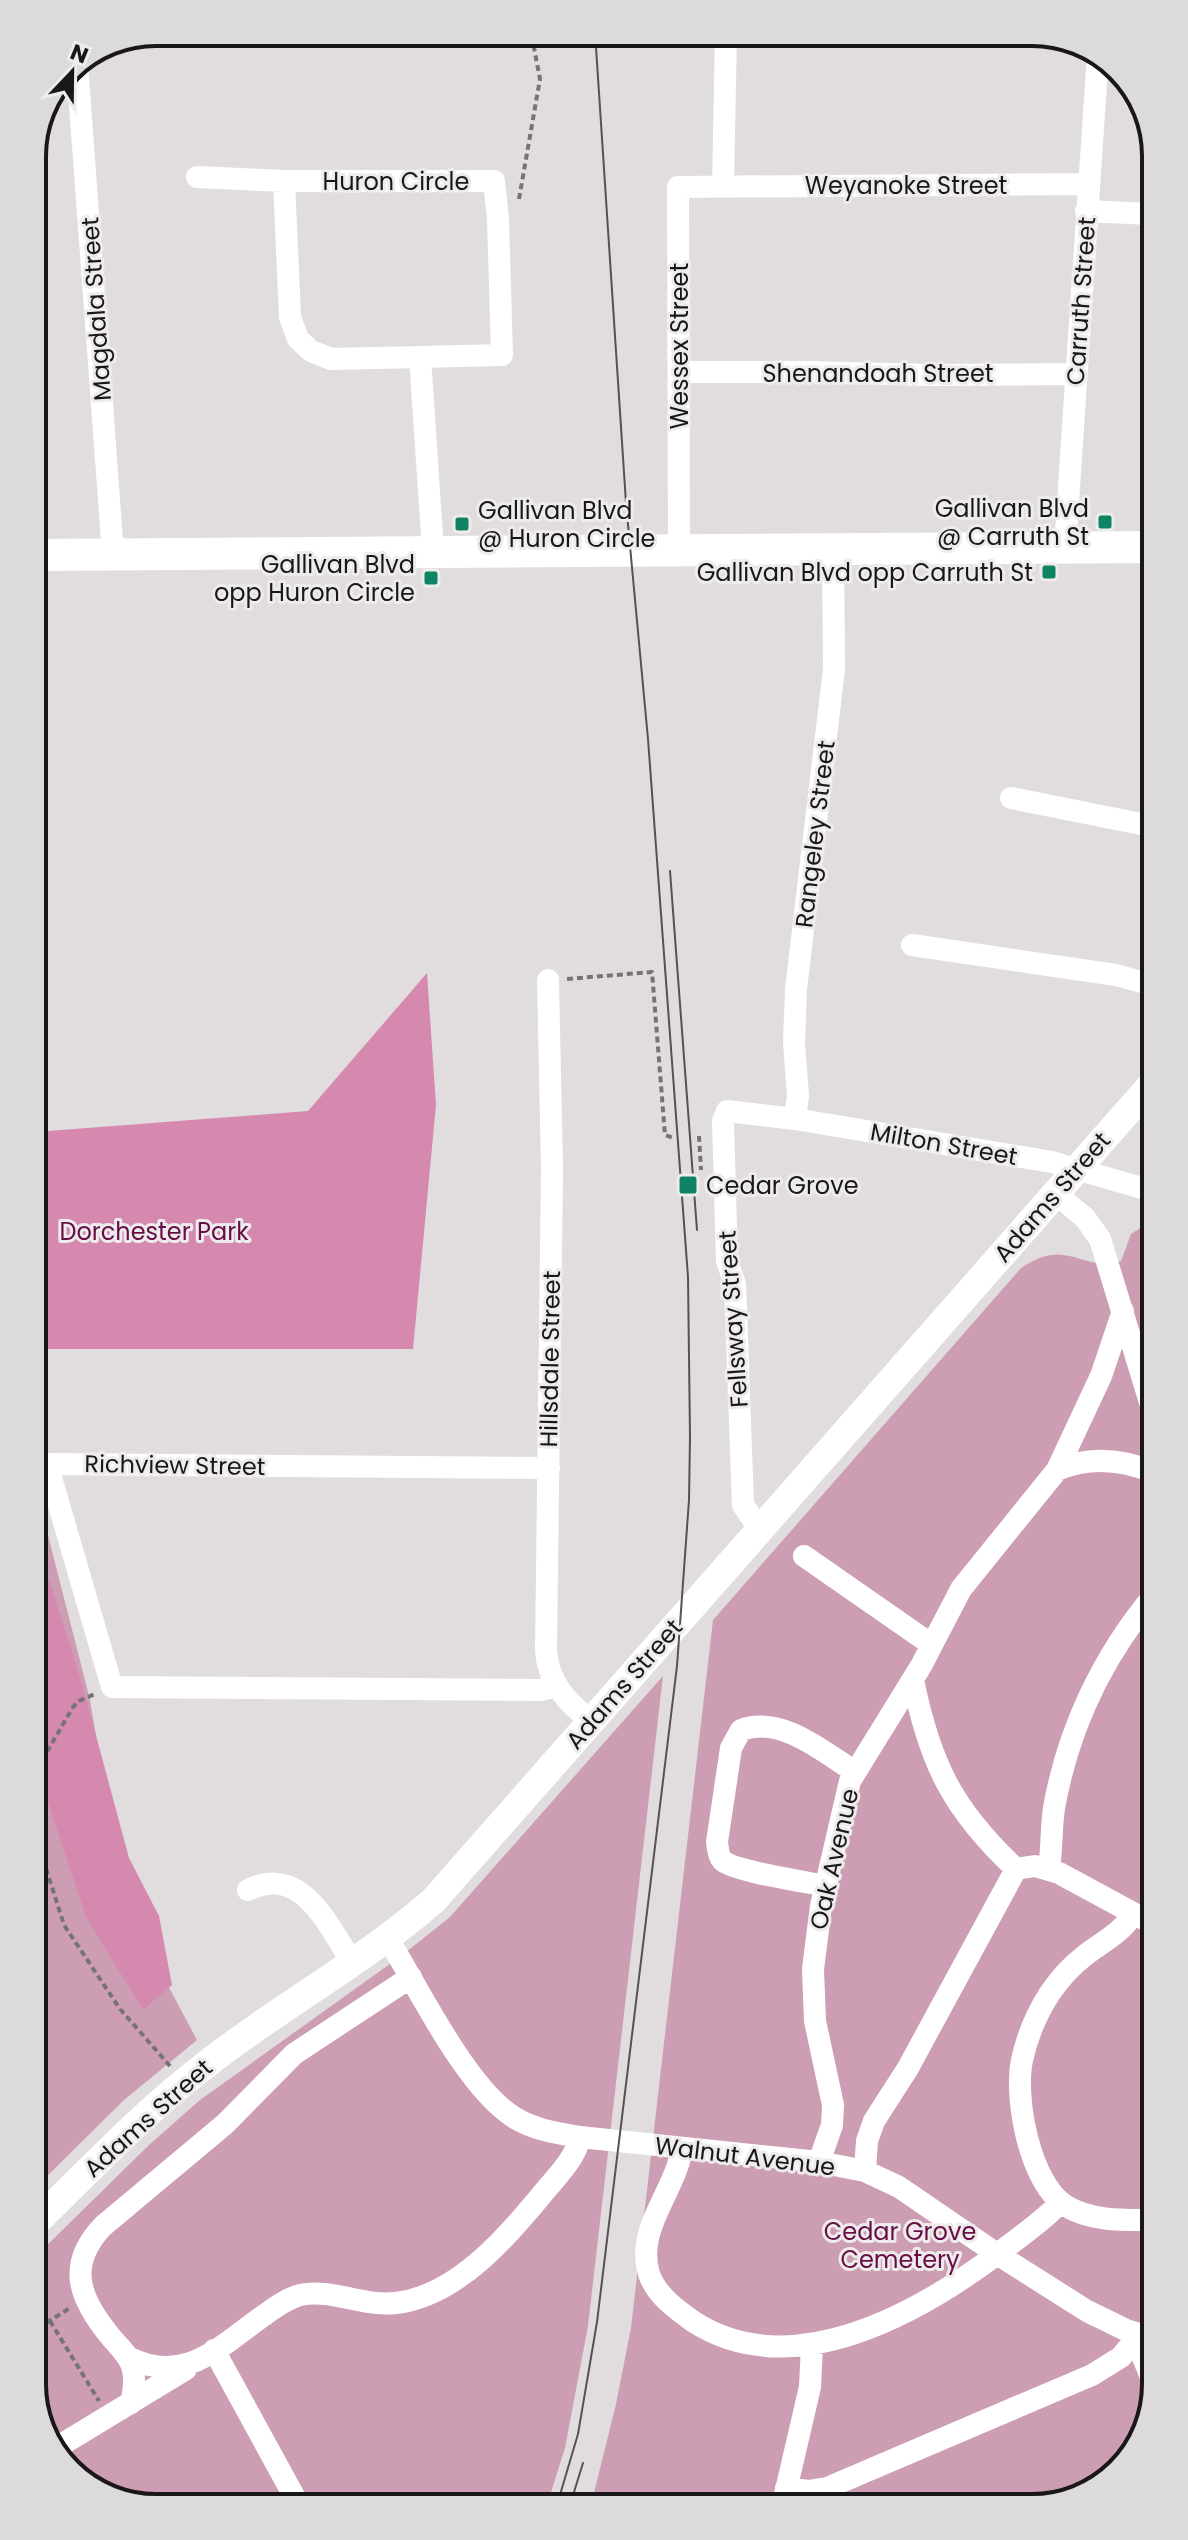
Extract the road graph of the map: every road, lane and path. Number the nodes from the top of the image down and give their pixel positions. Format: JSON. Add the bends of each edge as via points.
{"nodes":[{"id":1,"x":534,"y":46,"type":"edge"},
{"id":2,"x":726,"y":46,"type":"edge"},
{"id":3,"x":1097,"y":68,"type":"edge"},
{"id":4,"x":78,"y":78,"type":"edge"},
{"id":5,"x":197,"y":177,"type":"dead end"},
{"id":6,"x":284,"y":181,"type":"junction"},
{"id":7,"x":1088,"y":184,"type":"junction"},
{"id":8,"x":723,"y":186,"type":"junction"},
{"id":9,"x":1086,"y":211,"type":"junction"},
{"id":10,"x":1142,"y":214,"type":"edge"},
{"id":11,"x":498,"y":219,"type":"junction"},
{"id":12,"x":420,"y":357,"type":"junction"},
{"id":13,"x":680,"y":372,"type":"junction"},
{"id":14,"x":1076,"y":374,"type":"junction"},
{"id":15,"x":1065,"y":547,"type":"junction"},
{"id":16,"x":1142,"y":547,"type":"edge"},
{"id":17,"x":833,"y":549,"type":"junction"},
{"id":18,"x":679,"y":550,"type":"junction"},
{"id":19,"x":433,"y":551,"type":"junction"},
{"id":20,"x":113,"y":554,"type":"junction"},
{"id":21,"x":46,"y":555,"type":"edge"},
{"id":22,"x":1011,"y":798,"type":"dead end"},
{"id":23,"x":1142,"y":824,"type":"edge"},
{"id":24,"x":912,"y":945,"type":"dead end"},
{"id":25,"x":548,"y":980,"type":"joint"},
{"id":26,"x":1142,"y":982,"type":"edge"},
{"id":27,"x":1142,"y":1095,"type":"edge"},
{"id":28,"x":734,"y":1111,"type":"joint"},
{"id":29,"x":795,"y":1119,"type":"junction"},
{"id":30,"x":674,"y":1138,"type":"dead end"},
{"id":31,"x":1077,"y":1168,"type":"junction"},
{"id":32,"x":1142,"y":1188,"type":"edge"},
{"id":33,"x":1055,"y":1193,"type":"junction"},
{"id":34,"x":1123,"y":1311,"type":"junction"},
{"id":35,"x":1142,"y":1375,"type":"edge"},
{"id":36,"x":549,"y":1468,"type":"junction"},
{"id":37,"x":1142,"y":1469,"type":"edge"},
{"id":38,"x":1057,"y":1470,"type":"junction"},
{"id":39,"x":760,"y":1530,"type":"junction"},
{"id":40,"x":804,"y":1556,"type":"dead end"},
{"id":41,"x":1142,"y":1610,"type":"edge"},
{"id":42,"x":932,"y":1645,"type":"junction"},
{"id":43,"x":913,"y":1680,"type":"junction"},
{"id":44,"x":556,"y":1685,"type":"junction"},
{"id":45,"x":97,"y":1693,"type":"dead end"},
{"id":46,"x":591,"y":1721,"type":"junction"},
{"id":47,"x":46,"y":1754,"type":"edge"},
{"id":48,"x":855,"y":1772,"type":"junction"},
{"id":49,"x":46,"y":1868,"type":"edge"},
{"id":50,"x":1016,"y":1869,"type":"junction"},
{"id":51,"x":1049,"y":1869,"type":"junction"},
{"id":52,"x":47,"y":1871,"type":"joint"},
{"id":53,"x":826,"y":1886,"type":"junction"},
{"id":54,"x":248,"y":1890,"type":"dead end"},
{"id":55,"x":1133,"y":1914,"type":"junction"},
{"id":56,"x":1142,"y":1918,"type":"edge"},
{"id":57,"x":387,"y":1937,"type":"junction"},
{"id":58,"x":352,"y":1962,"type":"junction"},
{"id":59,"x":411,"y":1977,"type":"junction"},
{"id":60,"x":184,"y":2082,"type":"junction"},
{"id":61,"x":832,"y":2125,"type":"junction"},
{"id":62,"x":869,"y":2131,"type":"junction"},
{"id":63,"x":591,"y":2138,"type":"junction"},
{"id":64,"x":682,"y":2148,"type":"junction"},
{"id":65,"x":819,"y":2162,"type":"junction"},
{"id":66,"x":865,"y":2171,"type":"junction"},
{"id":67,"x":1061,"y":2202,"type":"junction"},
{"id":68,"x":46,"y":2212,"type":"edge"},
{"id":69,"x":1142,"y":2219,"type":"edge"},
{"id":70,"x":997,"y":2254,"type":"junction"},
{"id":71,"x":86,"y":2298,"type":"junction"},
{"id":72,"x":50,"y":2321,"type":"junction"},
{"id":73,"x":46,"y":2323,"type":"edge"},
{"id":74,"x":1142,"y":2335,"type":"edge"},
{"id":75,"x":1142,"y":2341,"type":"edge"},
{"id":76,"x":812,"y":2345,"type":"junction"},
{"id":77,"x":214,"y":2350,"type":"junction"},
{"id":78,"x":128,"y":2357,"type":"junction"},
{"id":79,"x":194,"y":2364,"type":"junction"},
{"id":80,"x":131,"y":2403,"type":"junction"},
{"id":81,"x":108,"y":2417,"type":"junction"},
{"id":82,"x":64,"y":2443,"type":"edge"},
{"id":83,"x":293,"y":2494,"type":"edge"},
{"id":84,"x":784,"y":2494,"type":"edge"},
{"id":85,"x":790,"y":2494,"type":"edge"}],
"edges":[{"from":1,"to":11,"type":"path","via":[[540,79],[516,217]]},
{"from":2,"to":8,"type":"street"},
{"from":3,"to":7,"type":"street","name":"Carruth Street"},
{"from":4,"to":20,"type":"street","name":"Magdala Street"},
{"from":5,"to":6,"type":"street","name":"Huron Circle"},
{"from":6,"to":11,"type":"street","name":"Huron Circle","via":[[494,181]]},
{"from":6,"to":12,"type":"street","name":"Huron Circle","via":[[290,317],[298,339],[331,359]]},
{"from":7,"to":8,"type":"street","name":"Weyanoke Street"},
{"from":7,"to":9,"type":"street","name":"Carruth Street"},
{"from":8,"to":13,"type":"street","name":"Wessex Street","via":[[678,187]]},
{"from":9,"to":10,"type":"street"},
{"from":9,"to":14,"type":"street","name":"Carruth Street"},
{"from":11,"to":12,"type":"street","name":"Huron Circle","via":[[502,355]]},
{"from":12,"to":19,"type":"street"},
{"from":13,"to":14,"type":"street","name":"Shenandoah Street"},
{"from":13,"to":18,"type":"street","name":"Wessex Street"},
{"from":14,"to":15,"type":"street","name":"Carruth Street"},
{"from":15,"to":16,"type":"highway"},
{"from":15,"to":17,"type":"highway"},
{"from":17,"to":18,"type":"highway"},
{"from":17,"to":29,"type":"street","name":"Rangeley Street","via":[[834,669],[796,989]]},
{"from":18,"to":19,"type":"highway"},
{"from":19,"to":20,"type":"highway"},
{"from":20,"to":21,"type":"highway"},
{"from":22,"to":23,"type":"street"},
{"from":24,"to":26,"type":"street"},
{"from":25,"to":30,"type":"path","via":[[652,972],[665,1135]]},
{"from":25,"to":36,"type":"street","name":"Hillsdale Street"},
{"from":27,"to":31,"type":"main road","name":"Adams Street"},
{"from":28,"to":29,"type":"street","name":"Milton Street"},
{"from":28,"to":39,"type":"street","name":"Fellsway Street","via":[[727,1111],[723,1121],[727,1261],[735,1284],[743,1505]]},
{"from":29,"to":31,"type":"street","name":"Milton Street"},
{"from":31,"to":32,"type":"street","name":"Milton Street"},
{"from":31,"to":33,"type":"main road","name":"Adams Street"},
{"from":33,"to":34,"type":"street","via":[[1100,1239]]},
{"from":33,"to":39,"type":"main road","name":"Adams Street"},
{"from":34,"to":35,"type":"street"},
{"from":34,"to":38,"type":"street","name":"Oak Avenue","via":[[1101,1376]]},
{"from":36,"to":44,"type":"street","name":"Hillsdale Street","via":[[546,1651]]},
{"from":36,"to":44,"type":"street","name":"Richview Street","via":[[47,1464],[112,1687],[541,1690]]},
{"from":37,"to":38,"type":"street","via":[[1102,1461]]},
{"from":38,"to":42,"type":"street","name":"Oak Avenue","via":[[970,1576]]},
{"from":39,"to":46,"type":"main road","name":"Adams Street"},
{"from":40,"to":42,"type":"street"},
{"from":41,"to":51,"type":"street","via":[[1115,1645],[1086,1702],[1057,1795]]},
{"from":42,"to":43,"type":"street","name":"Oak Avenue"},
{"from":43,"to":48,"type":"street","name":"Oak Avenue"},
{"from":43,"to":50,"type":"street","via":[[936,1764],[951,1794]]},
{"from":44,"to":46,"type":"street","name":"Hillsdale Street"},
{"from":45,"to":47,"type":"path","via":[[73,1707]]},
{"from":46,"to":57,"type":"main road","name":"Adams Street","via":[[446,1886]]},
{"from":48,"to":53,"type":"street","name":"Oak Avenue"},
{"from":48,"to":53,"type":"street","via":[[776,1729],[741,1730],[731,1748],[719,1856],[737,1868]]},
{"from":49,"to":52,"type":"path"},
{"from":50,"to":51,"type":"street"},
{"from":50,"to":62,"type":"street"},
{"from":51,"to":55,"type":"street"},
{"from":52,"to":60,"type":"path","via":[[64,1925],[120,2009]]},
{"from":53,"to":61,"type":"street","name":"Oak Avenue","via":[[812,2005],[832,2097]]},
{"from":54,"to":58,"type":"street","via":[[276,1883],[302,1894]]},
{"from":55,"to":56,"type":"street"},
{"from":55,"to":67,"type":"street","via":[[1061,1978],[1037,2017],[1022,2060],[1020,2088],[1029,2140],[1040,2173]]},
{"from":57,"to":58,"type":"main road","name":"Adams Street"},
{"from":57,"to":59,"type":"street","name":"Walnut Avenue"},
{"from":58,"to":60,"type":"main road","name":"Adams Street"},
{"from":59,"to":63,"type":"street","name":"Walnut Avenue","via":[[493,2101],[537,2129]]},
{"from":59,"to":71,"type":"street","via":[[294,2054],[225,2124],[103,2226],[80,2261]]},
{"from":60,"to":68,"type":"main road","name":"Adams Street"},
{"from":61,"to":62,"type":"street"},
{"from":61,"to":65,"type":"street","name":"Oak Avenue"},
{"from":62,"to":66,"type":"street"},
{"from":63,"to":64,"type":"street","name":"Walnut Avenue"},
{"from":63,"to":77,"type":"street","via":[[485,2256],[425,2296],[370,2303],[301,2295]]},
{"from":64,"to":65,"type":"street","name":"Walnut Avenue"},
{"from":64,"to":76,"type":"street","via":[[649,2236],[647,2262],[654,2285],[673,2307],[718,2334],[753,2343]]},
{"from":65,"to":66,"type":"street","name":"Walnut Avenue"},
{"from":66,"to":70,"type":"street","name":"Walnut Avenue","via":[[899,2187]]},
{"from":67,"to":69,"type":"street","via":[[1091,2216]]},
{"from":67,"to":70,"type":"street"},
{"from":70,"to":74,"type":"street","name":"Walnut Avenue","via":[[1094,2315]]},
{"from":70,"to":76,"type":"street","via":[[912,2309]]},
{"from":71,"to":72,"type":"path"},
{"from":71,"to":78,"type":"street"},
{"from":72,"to":73,"type":"path"},
{"from":72,"to":81,"type":"path"},
{"from":75,"to":85,"type":"street","via":[[1092,2375],[827,2488]]},
{"from":76,"to":84,"type":"street","via":[[810,2387]]},
{"from":77,"to":79,"type":"street"},
{"from":77,"to":83,"type":"street"},
{"from":78,"to":79,"type":"street","via":[[159,2368]]},
{"from":78,"to":80,"type":"street","via":[[135,2383]]},
{"from":79,"to":80,"type":"street"},
{"from":80,"to":81,"type":"street"},
{"from":81,"to":82,"type":"street"}]}
